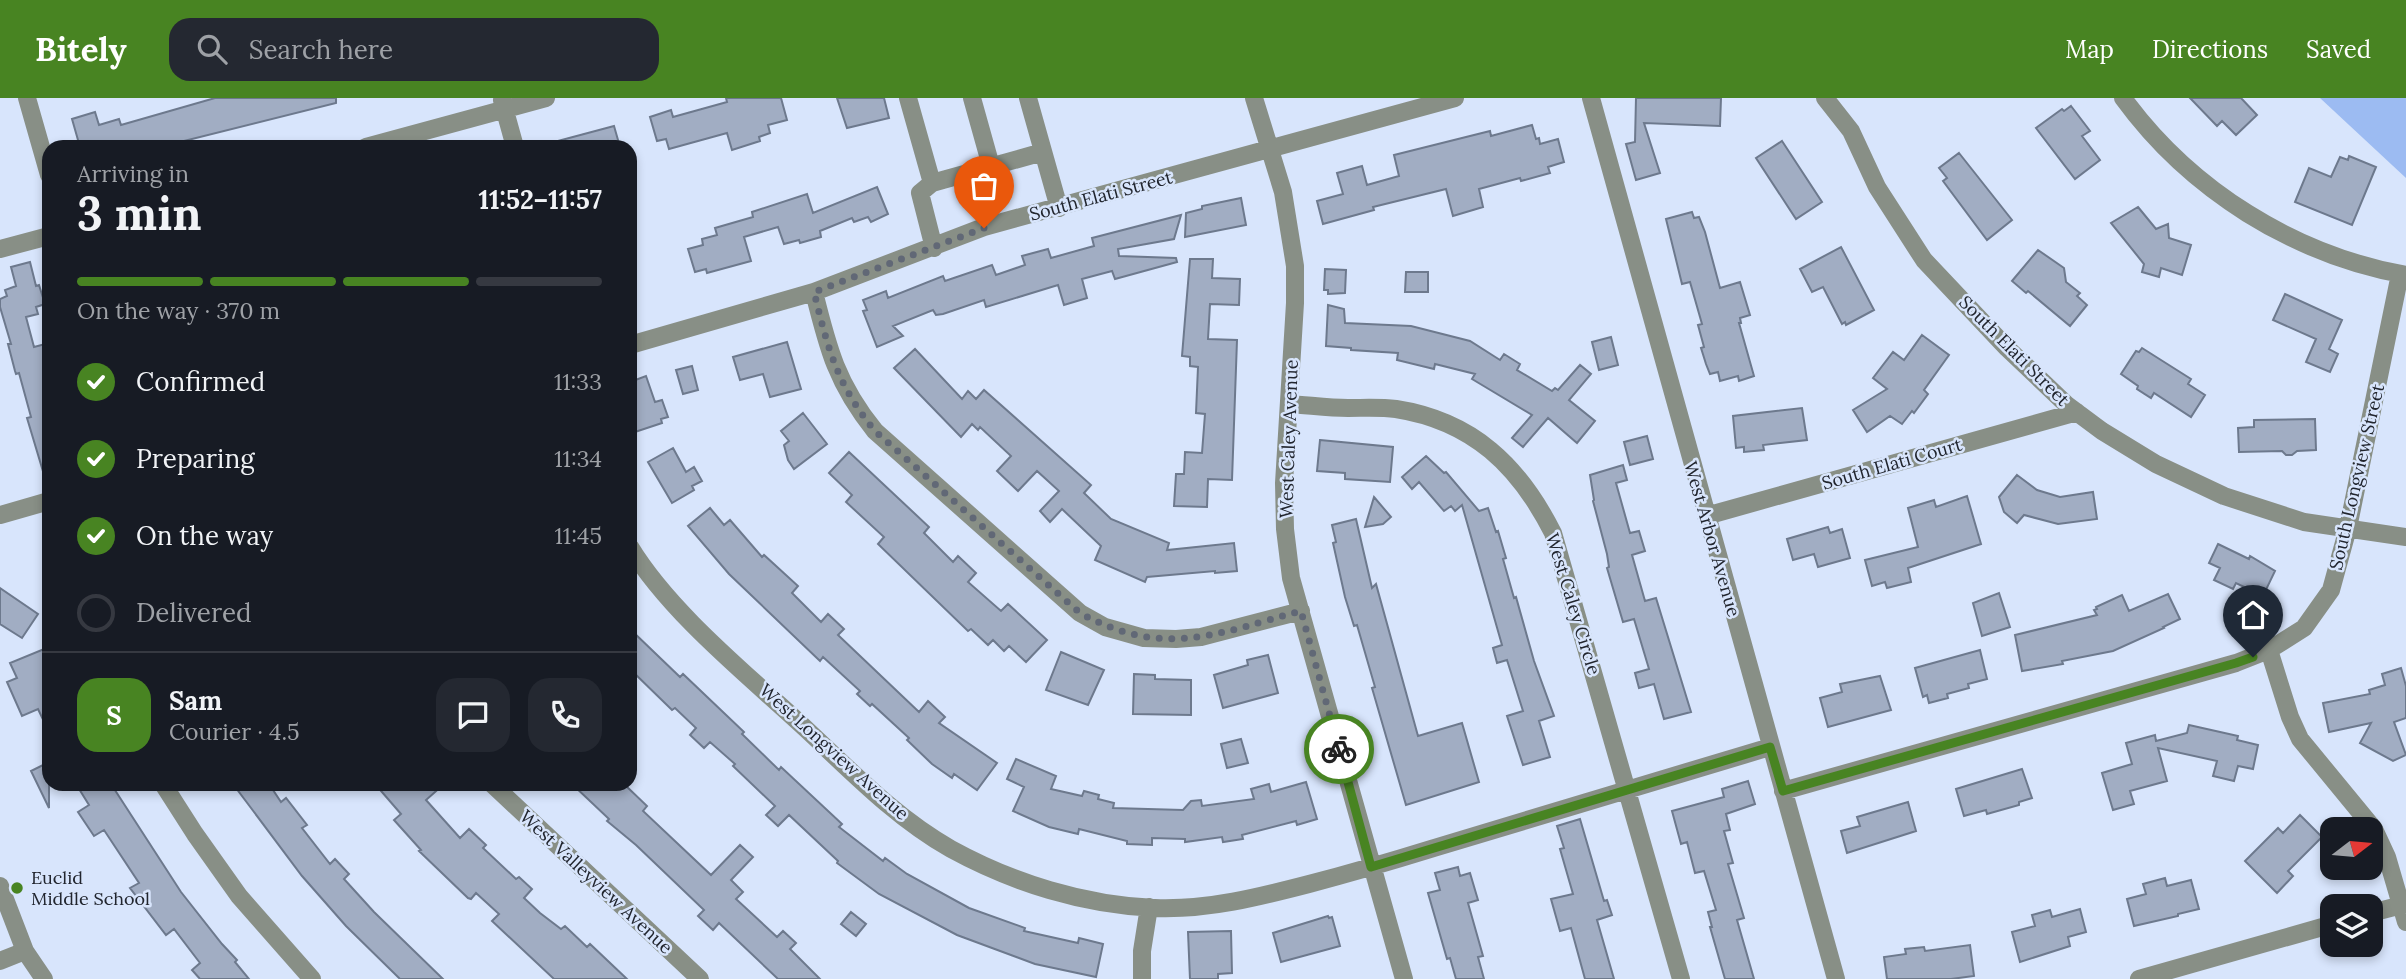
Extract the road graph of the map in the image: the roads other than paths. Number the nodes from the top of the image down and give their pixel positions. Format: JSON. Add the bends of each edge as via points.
{"nodes":[{"id":1,"x":27,"y":98,"type":"edge"},
{"id":2,"x":546,"y":98,"type":"edge"},
{"id":3,"x":908,"y":98,"type":"edge"},
{"id":4,"x":972,"y":98,"type":"edge"},
{"id":5,"x":1028,"y":98,"type":"edge"},
{"id":6,"x":1254,"y":98,"type":"edge"},
{"id":7,"x":1455,"y":98,"type":"edge"},
{"id":8,"x":1591,"y":98,"type":"edge"},
{"id":9,"x":1825,"y":98,"type":"edge"},
{"id":10,"x":2123,"y":98,"type":"edge"},
{"id":11,"x":503,"y":104,"type":"edge"},
{"id":12,"x":388,"y":140,"type":"edge"},
{"id":13,"x":514,"y":140,"type":"edge"},
{"id":14,"x":42,"y":150,"type":"edge"},
{"id":15,"x":1269,"y":150,"type":"junction"},
{"id":16,"x":1043,"y":152,"type":"junction"},
{"id":17,"x":991,"y":166,"type":"junction"},
{"id":18,"x":932,"y":183,"type":"junction"},
{"id":19,"x":1059,"y":208,"type":"junction"},
{"id":20,"x":42,"y":238,"type":"edge"},
{"id":21,"x":934,"y":248,"type":"junction"},
{"id":22,"x":0,"y":249,"type":"edge"},
{"id":23,"x":2403,"y":275,"type":"edge"},
{"id":24,"x":814,"y":292,"type":"junction"},
{"id":25,"x":637,"y":343,"type":"edge"},
{"id":26,"x":1289,"y":404,"type":"junction"},
{"id":27,"x":2077,"y":412,"type":"junction"},
{"id":28,"x":42,"y":504,"type":"edge"},
{"id":29,"x":0,"y":515,"type":"edge"},
{"id":30,"x":1706,"y":516,"type":"junction"},
{"id":31,"x":2348,"y":528,"type":"junction"},
{"id":32,"x":2406,"y":537,"type":"edge"},
{"id":33,"x":637,"y":558,"type":"edge"},
{"id":34,"x":1301,"y":611,"type":"junction"},
{"id":35,"x":2269,"y":650,"type":"junction"},
{"id":36,"x":1770,"y":747,"type":"junction"},
{"id":37,"x":1627,"y":790,"type":"junction"},
{"id":38,"x":167,"y":791,"type":"edge"},
{"id":39,"x":499,"y":791,"type":"edge"},
{"id":40,"x":1783,"y":791,"type":"junction"},
{"id":41,"x":1371,"y":867,"type":"junction"},
{"id":42,"x":0,"y":886,"type":"edge"},
{"id":43,"x":1149,"y":908,"type":"junction"},
{"id":44,"x":2404,"y":911,"type":"edge"},
{"id":45,"x":2383,"y":912,"type":"edge"},
{"id":46,"x":2320,"y":928,"type":"edge"},
{"id":47,"x":25,"y":951,"type":"junction"},
{"id":48,"x":0,"y":961,"type":"edge"},
{"id":49,"x":44,"y":979,"type":"edge"},
{"id":50,"x":312,"y":979,"type":"edge"},
{"id":51,"x":700,"y":979,"type":"edge"},
{"id":52,"x":1142,"y":979,"type":"edge"},
{"id":53,"x":1404,"y":979,"type":"edge"},
{"id":54,"x":1681,"y":979,"type":"edge"},
{"id":55,"x":1836,"y":979,"type":"edge"},
{"id":56,"x":2139,"y":979,"type":"edge"}],
"edges":[{"from":1,"to":14,"type":"street"},
{"from":2,"to":11,"type":"street"},
{"from":3,"to":18,"type":"street"},
{"from":4,"to":17,"type":"street"},
{"from":5,"to":16,"type":"street"},
{"from":6,"to":15,"type":"street","name":"West Caley Avenue"},
{"from":7,"to":15,"type":"street","name":"South Elati Street"},
{"from":8,"to":30,"type":"street","name":"West Arbor Avenue"},
{"from":9,"to":27,"type":"street","name":"South Elati Street","via":[[1851,131],[1877,187],[1924,260],[2043,384]]},
{"from":10,"to":23,"type":"street","via":[[2181,164],[2233,205],[2290,238]]},
{"from":11,"to":12,"type":"street"},
{"from":11,"to":13,"type":"street"},
{"from":15,"to":19,"type":"street","name":"South Elati Street"},
{"from":15,"to":26,"type":"street","name":"West Caley Avenue","via":[[1283,192],[1295,265]]},
{"from":16,"to":17,"type":"street"},
{"from":16,"to":19,"type":"street"},
{"from":17,"to":18,"type":"street"},
{"from":18,"to":21,"type":"street","via":[[920,193]]},
{"from":19,"to":21,"type":"street","name":"South Elati Street","via":[[984,228]]},
{"from":20,"to":22,"type":"street"},
{"from":21,"to":24,"type":"street","name":"South Elati Street"},
{"from":23,"to":31,"type":"street","name":"South Longview Street"},
{"from":24,"to":25,"type":"street","name":"South Elati Street"},
{"from":24,"to":34,"type":"street","via":[[839,378],[875,431],[1080,613],[1124,634],[1176,639],[1201,637]]},
{"from":26,"to":34,"type":"street","name":"West Caley Avenue","via":[[1285,529]]},
{"from":26,"to":37,"type":"street","name":"West Caley Circle","via":[[1415,413],[1463,431],[1515,472],[1553,533]]},
{"from":27,"to":30,"type":"street","name":"South Elati Court"},
{"from":27,"to":31,"type":"street","name":"South Elati Street","via":[[2156,464],[2224,496],[2304,522]]},
{"from":28,"to":29,"type":"street"},
{"from":30,"to":36,"type":"street","name":"West Arbor Avenue"},
{"from":31,"to":32,"type":"street","name":"South Elati Street"},
{"from":31,"to":35,"type":"street","name":"South Longview Street","via":[[2326,599],[2304,628]]},
{"from":33,"to":43,"type":"street","name":"West Longview Avenue","via":[[683,614],[885,803],[924,832],[1010,877],[1097,902]]},
{"from":34,"to":41,"type":"street","name":"West Caley Avenue"},
{"from":35,"to":40,"type":"street","name":"South Longview Street"},
{"from":35,"to":44,"type":"street","via":[[2300,738],[2374,829]]},
{"from":36,"to":37,"type":"street","name":"West Longview Avenue"},
{"from":36,"to":40,"type":"street","name":"West Arbor Avenue"},
{"from":37,"to":41,"type":"street","name":"West Longview Avenue"},
{"from":37,"to":54,"type":"street","name":"West Caley Circle"},
{"from":38,"to":50,"type":"street","via":[[239,896]]},
{"from":39,"to":51,"type":"street","name":"West Valleyview Avenue"},
{"from":40,"to":55,"type":"street","name":"West Arbor Avenue"},
{"from":41,"to":43,"type":"street","name":"West Longview Avenue","via":[[1251,899]]},
{"from":41,"to":53,"type":"street","name":"West Caley Avenue"},
{"from":42,"to":47,"type":"street"},
{"from":43,"to":52,"type":"street"},
{"from":44,"to":45,"type":"street"},
{"from":46,"to":56,"type":"street"},
{"from":47,"to":48,"type":"street"},
{"from":47,"to":49,"type":"street"}]}
